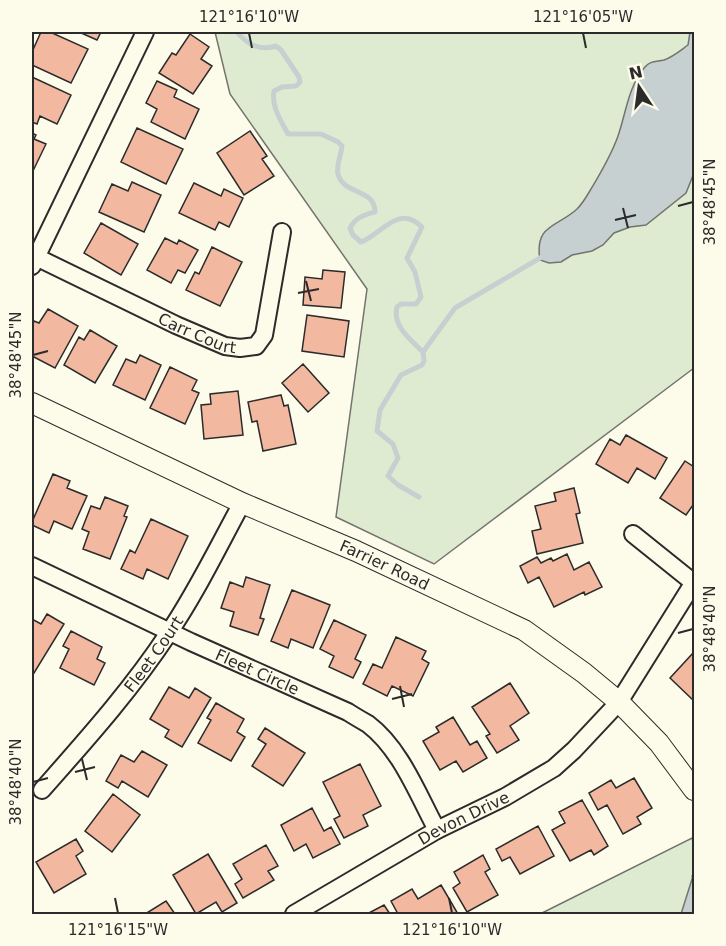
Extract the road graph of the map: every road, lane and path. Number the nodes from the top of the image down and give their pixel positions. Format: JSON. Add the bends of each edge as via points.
{"nodes":[{"id":1,"x":145,"y":32,"type":"edge"},
{"id":2,"x":282,"y":232,"type":"dead end"},
{"id":3,"x":33,"y":260,"type":"edge"},
{"id":4,"x":32,"y":403,"type":"edge"},
{"id":5,"x":242,"y":503,"type":"junction"},
{"id":6,"x":633,"y":534,"type":"dead end"},
{"id":7,"x":32,"y":566,"type":"edge"},
{"id":8,"x":694,"y":583,"type":"edge"},
{"id":9,"x":170,"y":632,"type":"junction"},
{"id":10,"x":619,"y":702,"type":"junction"},
{"id":11,"x":42,"y":790,"type":"dead end"},
{"id":12,"x":694,"y":790,"type":"edge"},
{"id":13,"x":437,"y":830,"type":"junction"},
{"id":14,"x":294,"y":915,"type":"edge"}],
"edges":[{"from":1,"to":3,"type":"street"},
{"from":2,"to":3,"type":"street","name":"Carr Court","via":[[264,335],[256,345],[240,348],[225,346]]},
{"from":4,"to":5,"type":"street","name":"Farrier Road"},
{"from":5,"to":9,"type":"street","name":"Fleet Court"},
{"from":5,"to":10,"type":"street","name":"Farrier Road","via":[[356,551],[524,630]]},
{"from":6,"to":8,"type":"street"},
{"from":7,"to":9,"type":"street","name":"Fleet Circle"},
{"from":8,"to":10,"type":"street","name":"Devon Drive"},
{"from":9,"to":11,"type":"street","name":"Fleet Court","via":[[118,704]]},
{"from":9,"to":13,"type":"street","name":"Fleet Circle","via":[[348,712],[368,725],[386,741]]},
{"from":10,"to":12,"type":"street","name":"Farrier Road","via":[[659,743]]},
{"from":10,"to":13,"type":"street","name":"Devon Drive","via":[[554,768]]},
{"from":13,"to":14,"type":"street","name":"Devon Drive"}]}
